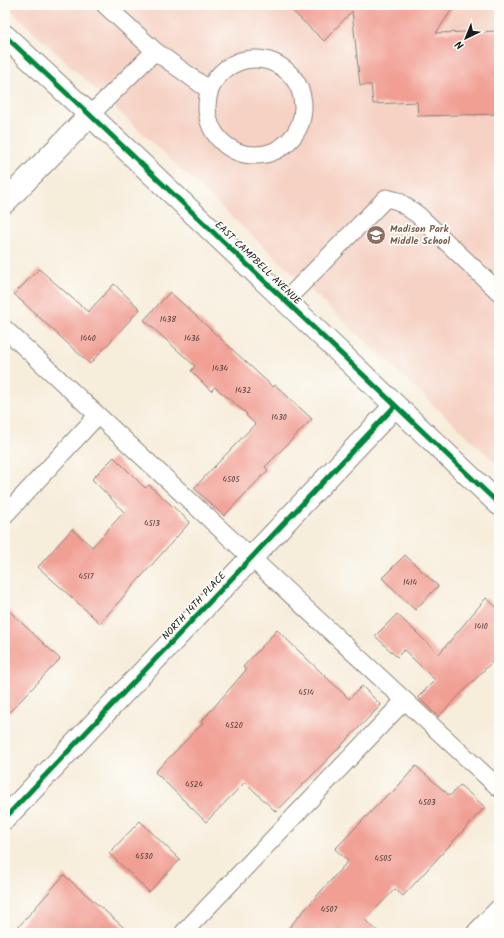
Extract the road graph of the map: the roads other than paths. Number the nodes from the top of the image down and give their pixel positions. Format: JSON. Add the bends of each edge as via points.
{"nodes":[{"id":1,"x":105,"y":5,"type":"edge"},
{"id":2,"x":5,"y":36,"type":"edge"},
{"id":3,"x":155,"y":51,"type":"junction"},
{"id":4,"x":209,"y":90,"type":"junction"},
{"id":5,"x":90,"y":114,"type":"junction"},
{"id":6,"x":5,"y":202,"type":"edge"},
{"id":7,"x":499,"y":292,"type":"edge"},
{"id":8,"x":285,"y":301,"type":"junction"},
{"id":9,"x":5,"y":329,"type":"edge"},
{"id":10,"x":395,"y":406,"type":"junction"},
{"id":11,"x":97,"y":416,"type":"junction"},
{"id":12,"x":499,"y":504,"type":"edge"},
{"id":13,"x":5,"y":514,"type":"edge"},
{"id":14,"x":251,"y":559,"type":"junction"},
{"id":15,"x":404,"y":701,"type":"junction"},
{"id":16,"x":499,"y":788,"type":"edge"},
{"id":17,"x":5,"y":818,"type":"edge"},
{"id":18,"x":499,"y":911,"type":"edge"},
{"id":19,"x":183,"y":933,"type":"edge"},
{"id":20,"x":478,"y":933,"type":"edge"}],
"edges":[{"from":1,"to":3,"type":"lane"},
{"from":2,"to":5,"type":"street","name":"EAST CAMPBELL AVENUE"},
{"from":3,"to":4,"type":"lane"},
{"from":3,"to":5,"type":"lane"},
{"from":4,"to":4,"type":"lane","via":[[217,76],[230,65],[240,61],[261,59],[276,64],[289,73],[298,86],[303,101],[302,117],[297,132],[287,144],[274,152],[258,156],[242,155],[228,148],[216,137],[208,122],[206,106]]},
{"from":5,"to":6,"type":"street"},
{"from":5,"to":8,"type":"street","name":"EAST CAMPBELL AVENUE"},
{"from":7,"to":8,"type":"lane","via":[[418,215],[398,201],[386,198]]},
{"from":8,"to":10,"type":"street","name":"EAST CAMPBELL AVENUE"},
{"from":9,"to":11,"type":"lane"},
{"from":10,"to":12,"type":"street","name":"EAST CAMPBELL AVENUE"},
{"from":10,"to":14,"type":"street","name":"NORTH 14TH PLACE"},
{"from":11,"to":13,"type":"lane"},
{"from":11,"to":14,"type":"lane"},
{"from":14,"to":15,"type":"lane"},
{"from":14,"to":17,"type":"street","name":"NORTH 14TH PLACE"},
{"from":15,"to":16,"type":"lane"},
{"from":15,"to":19,"type":"lane"},
{"from":18,"to":20,"type":"street"}]}
